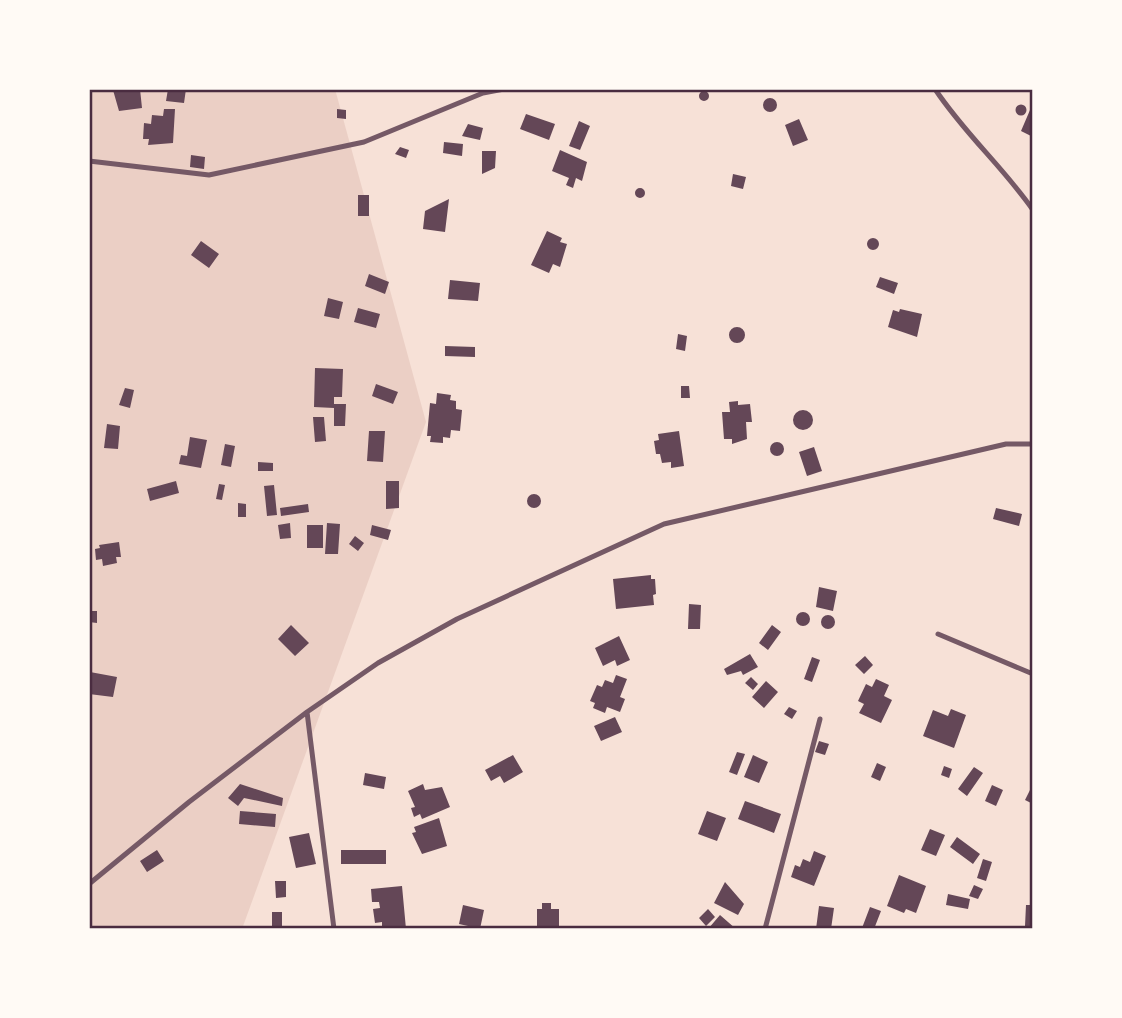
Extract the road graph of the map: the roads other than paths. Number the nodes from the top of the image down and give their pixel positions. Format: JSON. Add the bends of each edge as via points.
{"nodes":[{"id":1,"x":504,"y":89,"type":"edge"},
{"id":2,"x":935,"y":89,"type":"edge"},
{"id":3,"x":89,"y":161,"type":"edge"},
{"id":4,"x":1033,"y":210,"type":"edge"},
{"id":5,"x":1033,"y":444,"type":"edge"},
{"id":6,"x":938,"y":634,"type":"dead end"},
{"id":7,"x":1033,"y":674,"type":"edge"},
{"id":8,"x":307,"y":712,"type":"junction"},
{"id":9,"x":820,"y":719,"type":"dead end"},
{"id":10,"x":89,"y":884,"type":"edge"},
{"id":11,"x":334,"y":929,"type":"edge"},
{"id":12,"x":765,"y":929,"type":"edge"}],
"edges":[{"from":1,"to":3,"type":"street","via":[[483,93],[364,142],[209,175]]},
{"from":2,"to":4,"type":"street","via":[[953,117],[1007,172]]},
{"from":5,"to":8,"type":"street","via":[[1006,443],[664,524],[457,619],[378,663]]},
{"from":6,"to":7,"type":"street"},
{"from":8,"to":10,"type":"street"},
{"from":8,"to":11,"type":"street"},
{"from":9,"to":12,"type":"street"}]}
